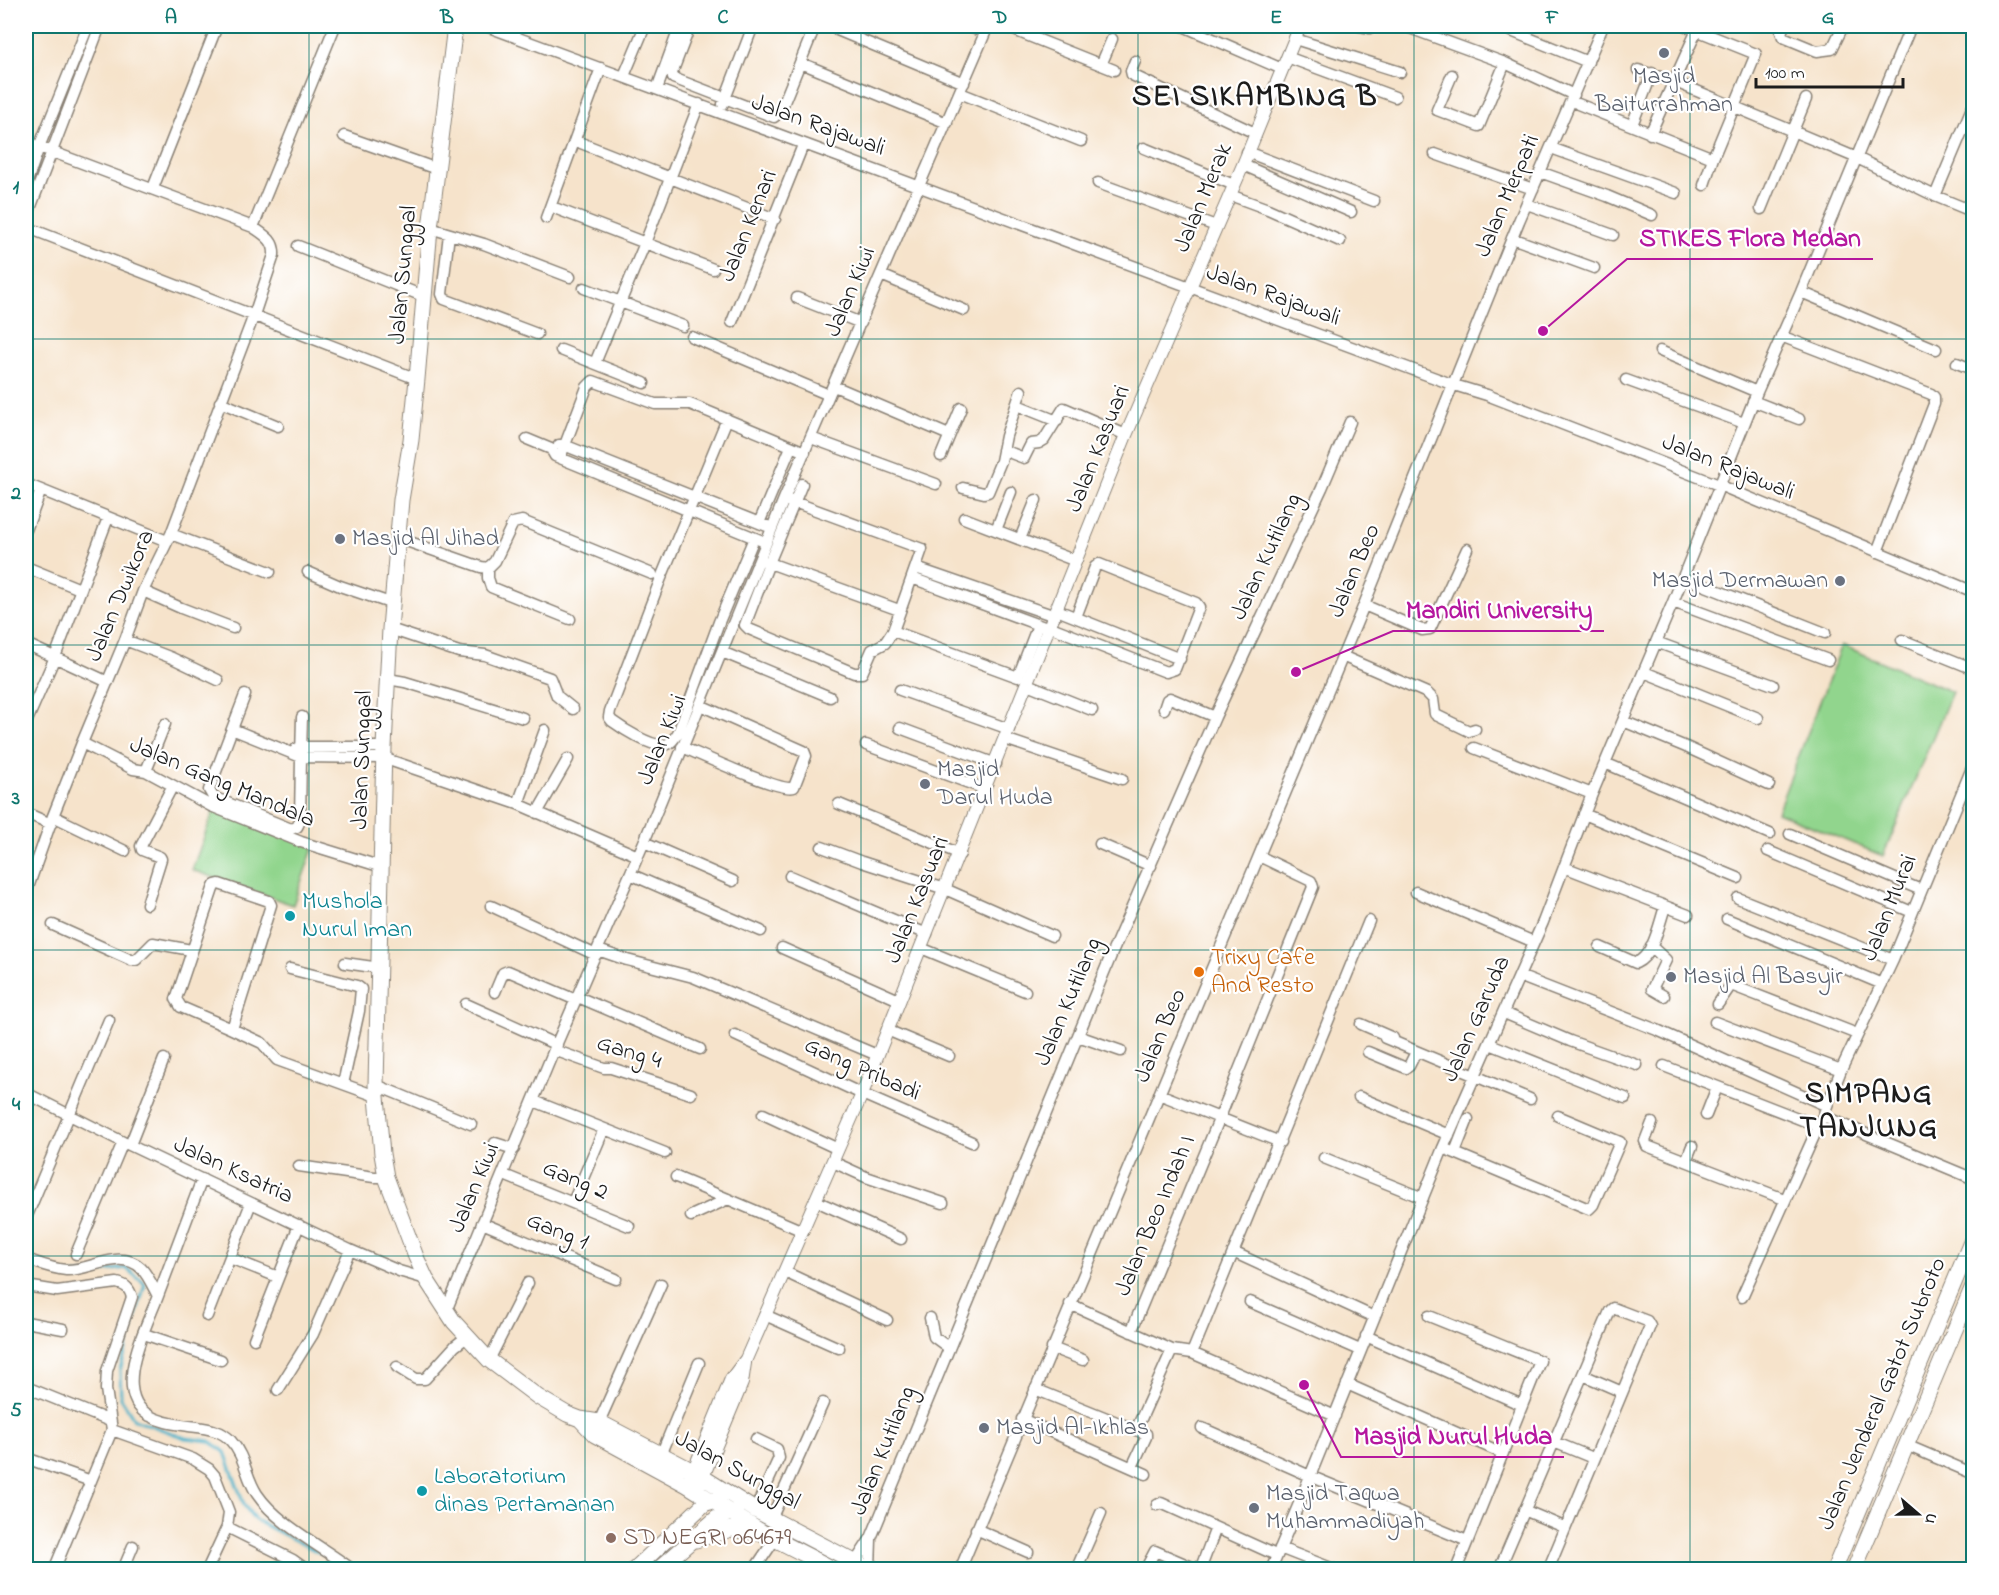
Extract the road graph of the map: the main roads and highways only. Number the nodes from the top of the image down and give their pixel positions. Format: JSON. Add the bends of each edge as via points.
{"nodes":[{"id":1,"x":455,"y":26,"type":"edge"},
{"id":2,"x":1974,"y":1235,"type":"edge"},
{"id":3,"x":1974,"y":1284,"type":"edge"},
{"id":4,"x":580,"y":1419,"type":"junction"},
{"id":5,"x":695,"y":1481,"type":"junction"},
{"id":6,"x":712,"y":1500,"type":"junction"},
{"id":7,"x":732,"y":1504,"type":"junction"},
{"id":8,"x":680,"y":1525,"type":"junction"},
{"id":9,"x":770,"y":1536,"type":"junction"},
{"id":10,"x":687,"y":1544,"type":"junction"},
{"id":11,"x":854,"y":1565,"type":"edge"},
{"id":12,"x":634,"y":1569,"type":"edge"},
{"id":13,"x":658,"y":1569,"type":"edge"},
{"id":14,"x":835,"y":1569,"type":"edge"},
{"id":15,"x":870,"y":1569,"type":"edge"},
{"id":16,"x":1834,"y":1569,"type":"edge"},
{"id":17,"x":1854,"y":1569,"type":"edge"}],
"edges":[{"from":1,"to":4,"type":"main road","name":"Jalan Sunggal","via":[[430,228],[390,629],[376,1091],[386,1177],[426,1279],[446,1311],[489,1360],[538,1397]]},
{"from":2,"to":16,"type":"main road","name":"Jalan Jenderal Gatot Subroto"},
{"from":3,"to":17,"type":"main road","name":"Jalan Jenderal Gatot Subroto"},
{"from":4,"to":5,"type":"main road","name":"Jalan Sunggal","via":[[595,1435]]},
{"from":4,"to":5,"type":"main road","name":"Jalan Sunggal","via":[[599,1422],[661,1455]]},
{"from":5,"to":6,"type":"main road","name":"Jalan Sunggal"},
{"from":5,"to":7,"type":"main road","name":"Jalan Sunggal"},
{"from":5,"to":8,"type":"main road"},
{"from":6,"to":7,"type":"main road","name":"Jalan Sunggal"},
{"from":6,"to":8,"type":"main road"},
{"from":7,"to":9,"type":"main road","name":"Jalan Sunggal"},
{"from":7,"to":10,"type":"main road"},
{"from":7,"to":11,"type":"main road","name":"Jalan Sunggal","via":[[772,1517]]},
{"from":8,"to":12,"type":"main road"},
{"from":9,"to":10,"type":"main road","via":[[731,1529]]},
{"from":9,"to":14,"type":"main road","name":"Jalan Sunggal"},
{"from":10,"to":13,"type":"main road"},
{"from":11,"to":15,"type":"main road","name":"Jalan Sunggal"}]}
